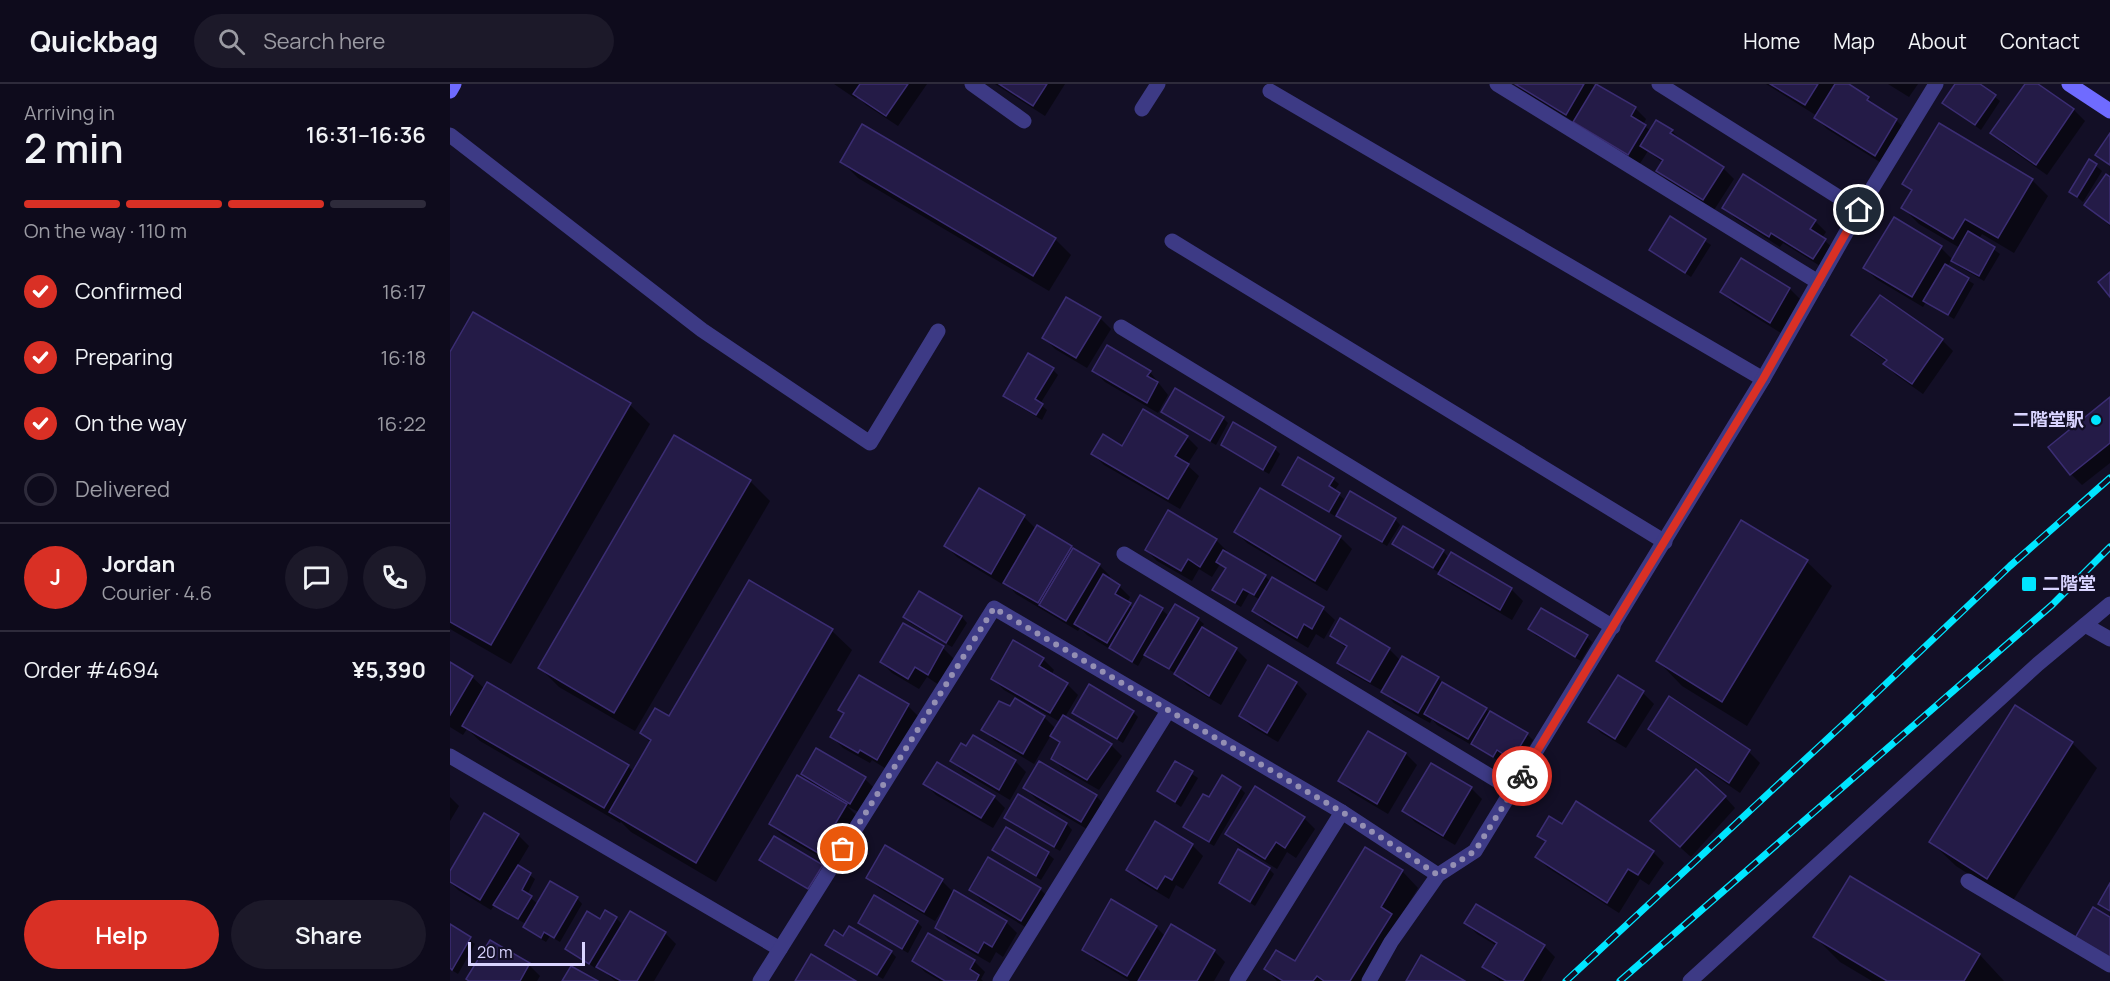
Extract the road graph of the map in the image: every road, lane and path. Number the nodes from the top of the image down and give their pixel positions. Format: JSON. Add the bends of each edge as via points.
{"nodes":[{"id":1,"x":454,"y":84,"type":"edge"},
{"id":2,"x":972,"y":84,"type":"edge"},
{"id":3,"x":1158,"y":84,"type":"edge"},
{"id":4,"x":1497,"y":84,"type":"edge"},
{"id":5,"x":1659,"y":84,"type":"edge"},
{"id":6,"x":1936,"y":84,"type":"edge"},
{"id":7,"x":2069,"y":84,"type":"edge"},
{"id":8,"x":450,"y":91,"type":"edge"},
{"id":9,"x":1270,"y":91,"type":"dead end"},
{"id":10,"x":1142,"y":109,"type":"dead end"},
{"id":11,"x":2110,"y":111,"type":"edge"},
{"id":12,"x":1024,"y":121,"type":"dead end"},
{"id":13,"x":450,"y":135,"type":"edge"},
{"id":14,"x":1859,"y":210,"type":"junction"},
{"id":15,"x":1172,"y":241,"type":"dead end"},
{"id":16,"x":1818,"y":282,"type":"junction"},
{"id":17,"x":1121,"y":327,"type":"dead end"},
{"id":18,"x":938,"y":332,"type":"dead end"},
{"id":19,"x":1763,"y":379,"type":"junction"},
{"id":20,"x":1665,"y":542,"type":"junction"},
{"id":21,"x":1124,"y":554,"type":"dead end"},
{"id":22,"x":2110,"y":604,"type":"edge"},
{"id":23,"x":2085,"y":625,"type":"junction"},
{"id":24,"x":1613,"y":627,"type":"junction"},
{"id":25,"x":2110,"y":639,"type":"edge"},
{"id":26,"x":1168,"y":711,"type":"junction"},
{"id":27,"x":450,"y":756,"type":"edge"},
{"id":28,"x":1513,"y":790,"type":"junction"},
{"id":29,"x":1342,"y":812,"type":"junction"},
{"id":30,"x":1438,"y":875,"type":"junction"},
{"id":31,"x":1968,"y":881,"type":"dead end"},
{"id":32,"x":780,"y":949,"type":"junction"},
{"id":33,"x":2110,"y":965,"type":"edge"},
{"id":34,"x":760,"y":981,"type":"edge"},
{"id":35,"x":1000,"y":981,"type":"edge"},
{"id":36,"x":1237,"y":981,"type":"edge"},
{"id":37,"x":1369,"y":981,"type":"edge"},
{"id":38,"x":1690,"y":981,"type":"edge"}],
"edges":[{"from":1,"to":8,"type":"main road"},
{"from":2,"to":12,"type":"street"},
{"from":3,"to":10,"type":"street"},
{"from":4,"to":16,"type":"street"},
{"from":5,"to":14,"type":"street"},
{"from":6,"to":14,"type":"street"},
{"from":7,"to":11,"type":"main road"},
{"from":9,"to":19,"type":"street"},
{"from":13,"to":18,"type":"street","via":[[702,330],[870,443]]},
{"from":14,"to":16,"type":"street"},
{"from":15,"to":20,"type":"street"},
{"from":16,"to":19,"type":"street"},
{"from":17,"to":24,"type":"street"},
{"from":19,"to":20,"type":"street"},
{"from":20,"to":24,"type":"street"},
{"from":21,"to":28,"type":"street"},
{"from":22,"to":23,"type":"street"},
{"from":23,"to":25,"type":"street"},
{"from":23,"to":38,"type":"street"},
{"from":24,"to":28,"type":"street"},
{"from":26,"to":29,"type":"street"},
{"from":26,"to":32,"type":"street","via":[[994,608]]},
{"from":26,"to":35,"type":"street"},
{"from":27,"to":32,"type":"street"},
{"from":28,"to":30,"type":"street","via":[[1475,851]]},
{"from":29,"to":30,"type":"street"},
{"from":29,"to":36,"type":"street"},
{"from":30,"to":37,"type":"street"},
{"from":31,"to":33,"type":"street"},
{"from":32,"to":34,"type":"street"}]}
